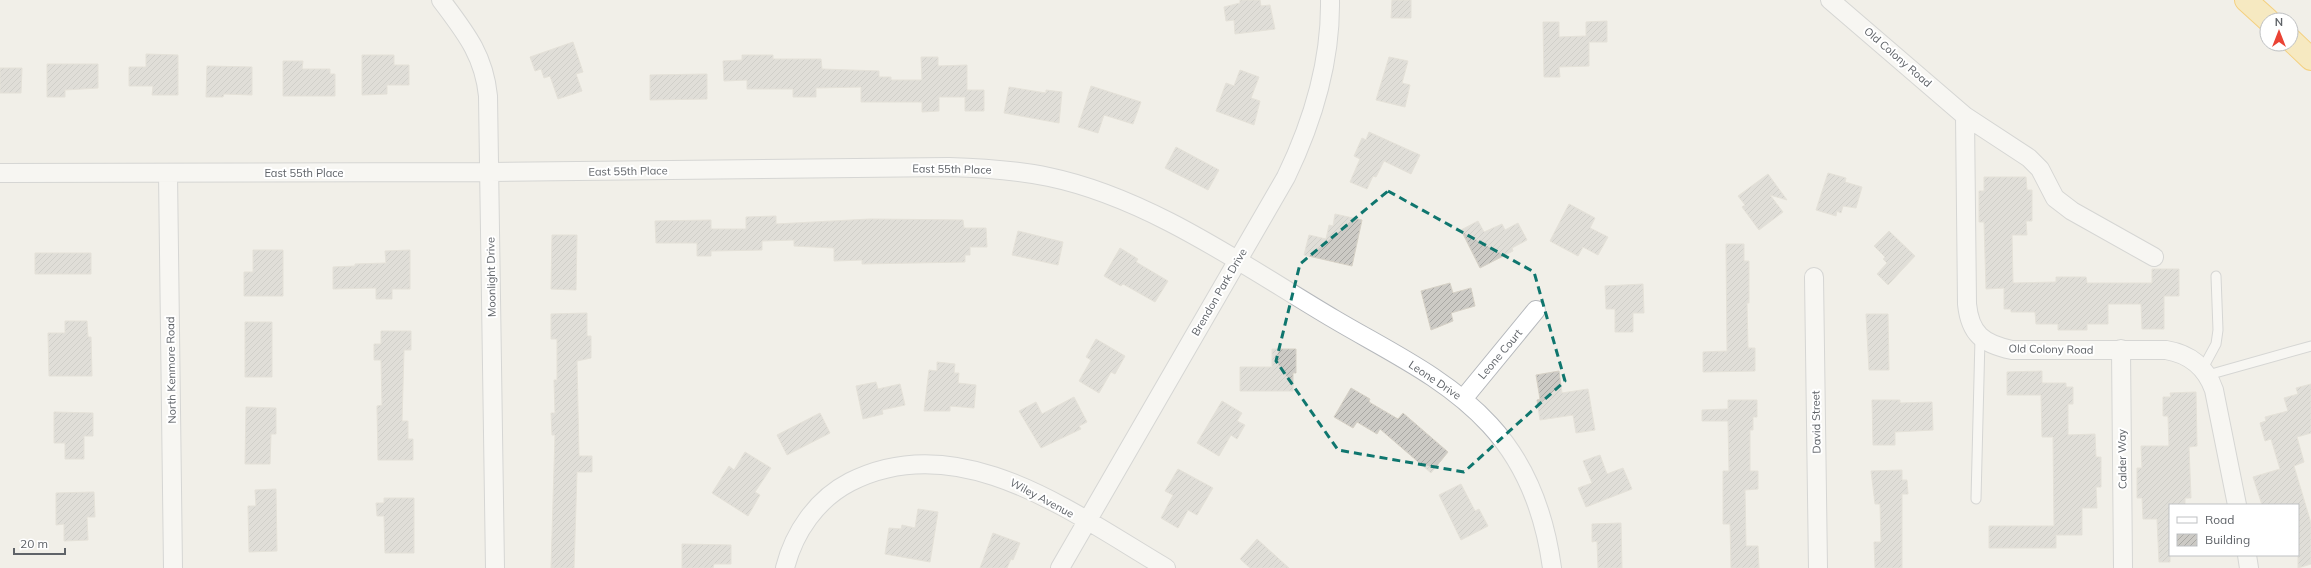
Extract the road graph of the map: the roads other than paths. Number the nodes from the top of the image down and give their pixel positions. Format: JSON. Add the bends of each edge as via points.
{"nodes":[{"id":1,"x":441,"y":0,"type":"edge"},
{"id":2,"x":1330,"y":0,"type":"edge"},
{"id":3,"x":1830,"y":0,"type":"edge"},
{"id":4,"x":2246,"y":0,"type":"edge"},
{"id":5,"x":2259,"y":12,"type":"edge"},
{"id":6,"x":2299,"y":48,"type":"edge"},
{"id":7,"x":2311,"y":59,"type":"edge"},
{"id":8,"x":1964,"y":116,"type":"junction"},
{"id":9,"x":490,"y":172,"type":"junction"},
{"id":10,"x":0,"y":173,"type":"edge"},
{"id":11,"x":168,"y":173,"type":"junction"},
{"id":12,"x":2154,"y":257,"type":"dead end"},
{"id":13,"x":1237,"y":262,"type":"junction"},
{"id":14,"x":1814,"y":276,"type":"dead end"},
{"id":15,"x":2216,"y":276,"type":"dead end"},
{"id":16,"x":1536,"y":310,"type":"dead end"},
{"id":17,"x":1980,"y":338,"type":"junction"},
{"id":18,"x":2311,"y":346,"type":"edge"},
{"id":19,"x":2121,"y":350,"type":"junction"},
{"id":20,"x":2205,"y":371,"type":"junction"},
{"id":21,"x":1463,"y":398,"type":"junction"},
{"id":22,"x":1976,"y":499,"type":"dead end"},
{"id":23,"x":2237,"y":504,"type":"edge"},
{"id":24,"x":1086,"y":521,"type":"junction"},
{"id":25,"x":2247,"y":556,"type":"edge"},
{"id":26,"x":173,"y":568,"type":"edge"},
{"id":27,"x":495,"y":568,"type":"edge"},
{"id":28,"x":785,"y":568,"type":"edge"},
{"id":29,"x":1060,"y":568,"type":"edge"},
{"id":30,"x":1166,"y":568,"type":"edge"},
{"id":31,"x":1552,"y":568,"type":"edge"},
{"id":32,"x":1818,"y":568,"type":"edge"},
{"id":33,"x":2123,"y":568,"type":"edge"},
{"id":34,"x":2250,"y":568,"type":"edge"}],
"edges":[{"from":1,"to":9,"type":"street","name":"Moonlight Drive","via":[[472,43],[482,64],[488,96]]},
{"from":2,"to":13,"type":"street","name":"Brendon Park Drive","via":[[1326,61],[1308,128],[1286,177]]},
{"from":3,"to":8,"type":"street","name":"Old Colony Road"},
{"from":4,"to":5,"type":"highway"},
{"from":6,"to":7,"type":"highway"},
{"from":8,"to":12,"type":"street","name":"Old Colony Road","via":[[2029,158],[2040,169],[2055,198],[2072,211]]},
{"from":8,"to":17,"type":"street","via":[[1967,304],[1970,319]]},
{"from":9,"to":11,"type":"street","name":"East 55th Place"},
{"from":9,"to":13,"type":"street","name":"East 55th Place","via":[[949,167],[1019,172],[1065,181],[1131,203],[1167,220]]},
{"from":9,"to":27,"type":"street","name":"Moonlight Drive"},
{"from":10,"to":11,"type":"street","name":"East 55th Place"},
{"from":11,"to":26,"type":"street","name":"North Kenmore Road"},
{"from":13,"to":21,"type":"street","name":"Leone Drive","via":[[1416,366]]},
{"from":13,"to":24,"type":"street","name":"Brendon Park Drive"},
{"from":14,"to":32,"type":"street","name":"David Street"},
{"from":15,"to":20,"type":"lane","via":[[2218,330],[2216,344]]},
{"from":16,"to":21,"type":"street","name":"Leone Court"},
{"from":17,"to":19,"type":"street","name":"Old Colony Road","via":[[1997,347],[2012,350]]},
{"from":17,"to":22,"type":"lane"},
{"from":18,"to":20,"type":"lane"},
{"from":19,"to":20,"type":"street","name":"Old Colony Road","via":[[2174,352],[2190,358]]},
{"from":19,"to":33,"type":"street","name":"Calder Way"},
{"from":20,"to":23,"type":"street","via":[[2214,390]]},
{"from":21,"to":31,"type":"street","name":"Leone Drive","via":[[1493,428],[1526,478],[1542,518]]},
{"from":24,"to":28,"type":"street","name":"Wiley Avenue","via":[[1023,486],[983,472],[925,462],[901,465],[862,476],[827,497],[801,528]]},
{"from":24,"to":29,"type":"street","name":"Brendon Park Drive"},
{"from":24,"to":30,"type":"street","name":"Wiley Avenue"},
{"from":25,"to":34,"type":"street"}]}
